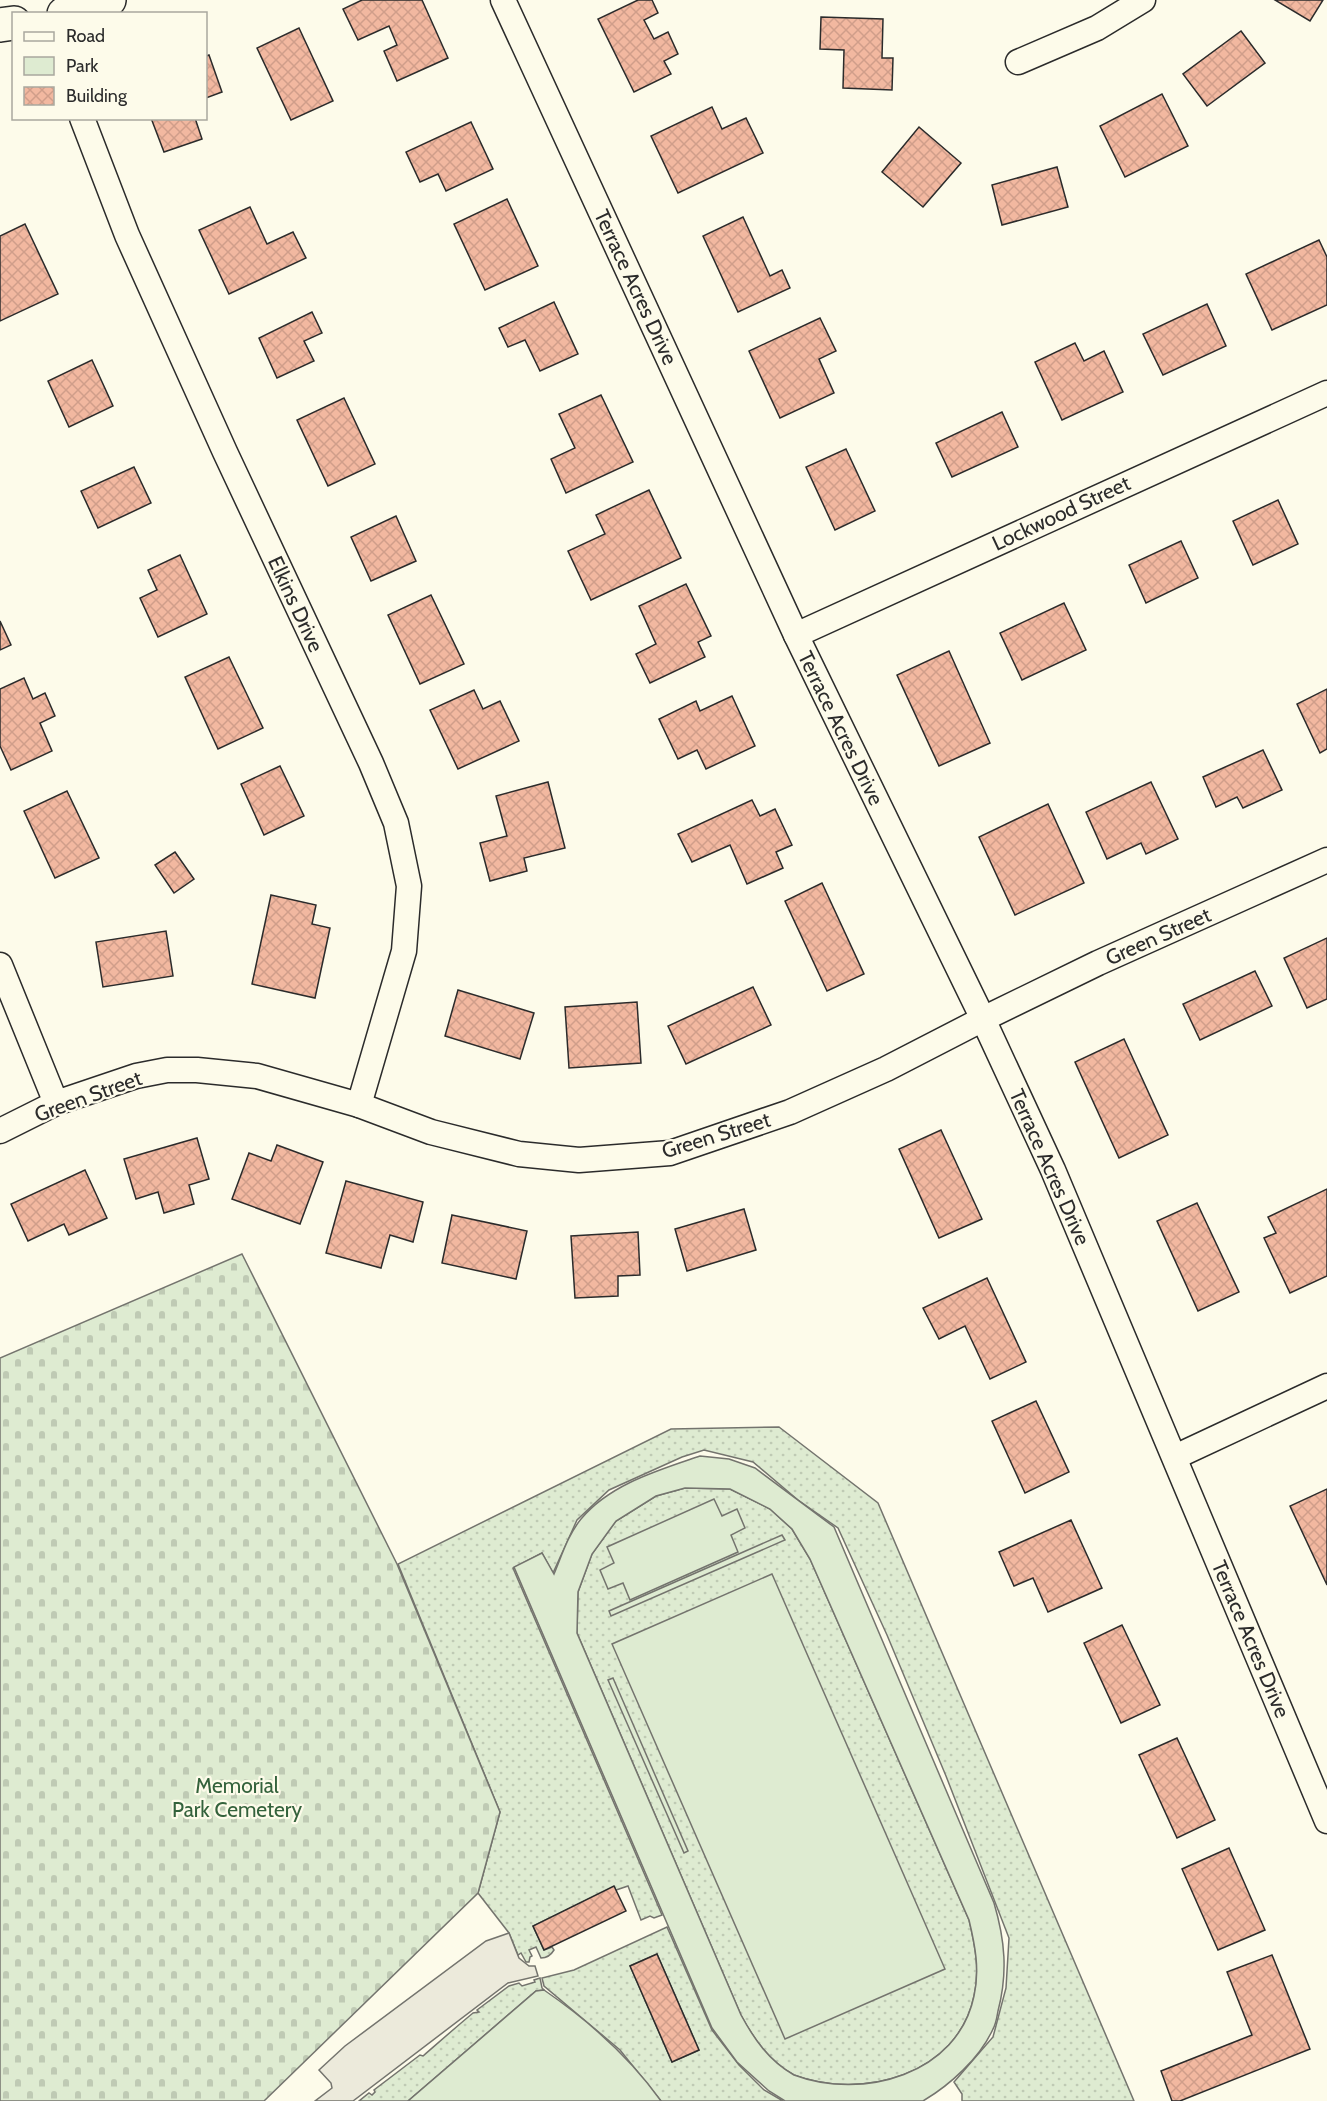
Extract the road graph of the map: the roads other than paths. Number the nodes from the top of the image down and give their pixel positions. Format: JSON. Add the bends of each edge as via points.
{"nodes":[{"id":1,"x":109,"y":0,"type":"edge"},
{"id":2,"x":503,"y":0,"type":"edge"},
{"id":3,"x":1143,"y":0,"type":"edge"},
{"id":4,"x":70,"y":12,"type":"edge"},
{"id":5,"x":1018,"y":62,"type":"dead end"},
{"id":6,"x":83,"y":120,"type":"edge"},
{"id":7,"x":1327,"y":393,"type":"edge"},
{"id":8,"x":796,"y":635,"type":"junction"},
{"id":9,"x":1327,"y":860,"type":"edge"},
{"id":10,"x":0,"y":965,"type":"edge"},
{"id":11,"x":983,"y":1019,"type":"junction"},
{"id":12,"x":57,"y":1103,"type":"junction"},
{"id":13,"x":359,"y":1105,"type":"junction"},
{"id":14,"x":0,"y":1131,"type":"edge"},
{"id":15,"x":1327,"y":1386,"type":"edge"},
{"id":16,"x":1175,"y":1457,"type":"junction"},
{"id":17,"x":1327,"y":1821,"type":"edge"}],
"edges":[{"from":1,"to":4,"type":"main road"},
{"from":2,"to":8,"type":"street","name":"Terrace Acres Drive"},
{"from":3,"to":5,"type":"street","via":[[1097,28]]},
{"from":6,"to":13,"type":"street","name":"Elkins Drive","via":[[127,235],[396,823],[409,886],[404,951]]},
{"from":7,"to":8,"type":"street","name":"Lockwood Street"},
{"from":8,"to":11,"type":"street","name":"Terrace Acres Drive"},
{"from":9,"to":11,"type":"street","name":"Green Street"},
{"from":10,"to":12,"type":"street"},
{"from":11,"to":13,"type":"street","name":"Green Street","via":[[790,1112],[670,1153],[579,1160],[519,1154],[431,1132]]},
{"from":11,"to":16,"type":"street","name":"Terrace Acres Drive","via":[[1053,1170]]},
{"from":12,"to":13,"type":"street","name":"Green Street","via":[[136,1076],[197,1070],[257,1076]]},
{"from":12,"to":14,"type":"street","name":"Green Street"},
{"from":15,"to":16,"type":"street"},
{"from":16,"to":17,"type":"street","name":"Terrace Acres Drive"}]}
